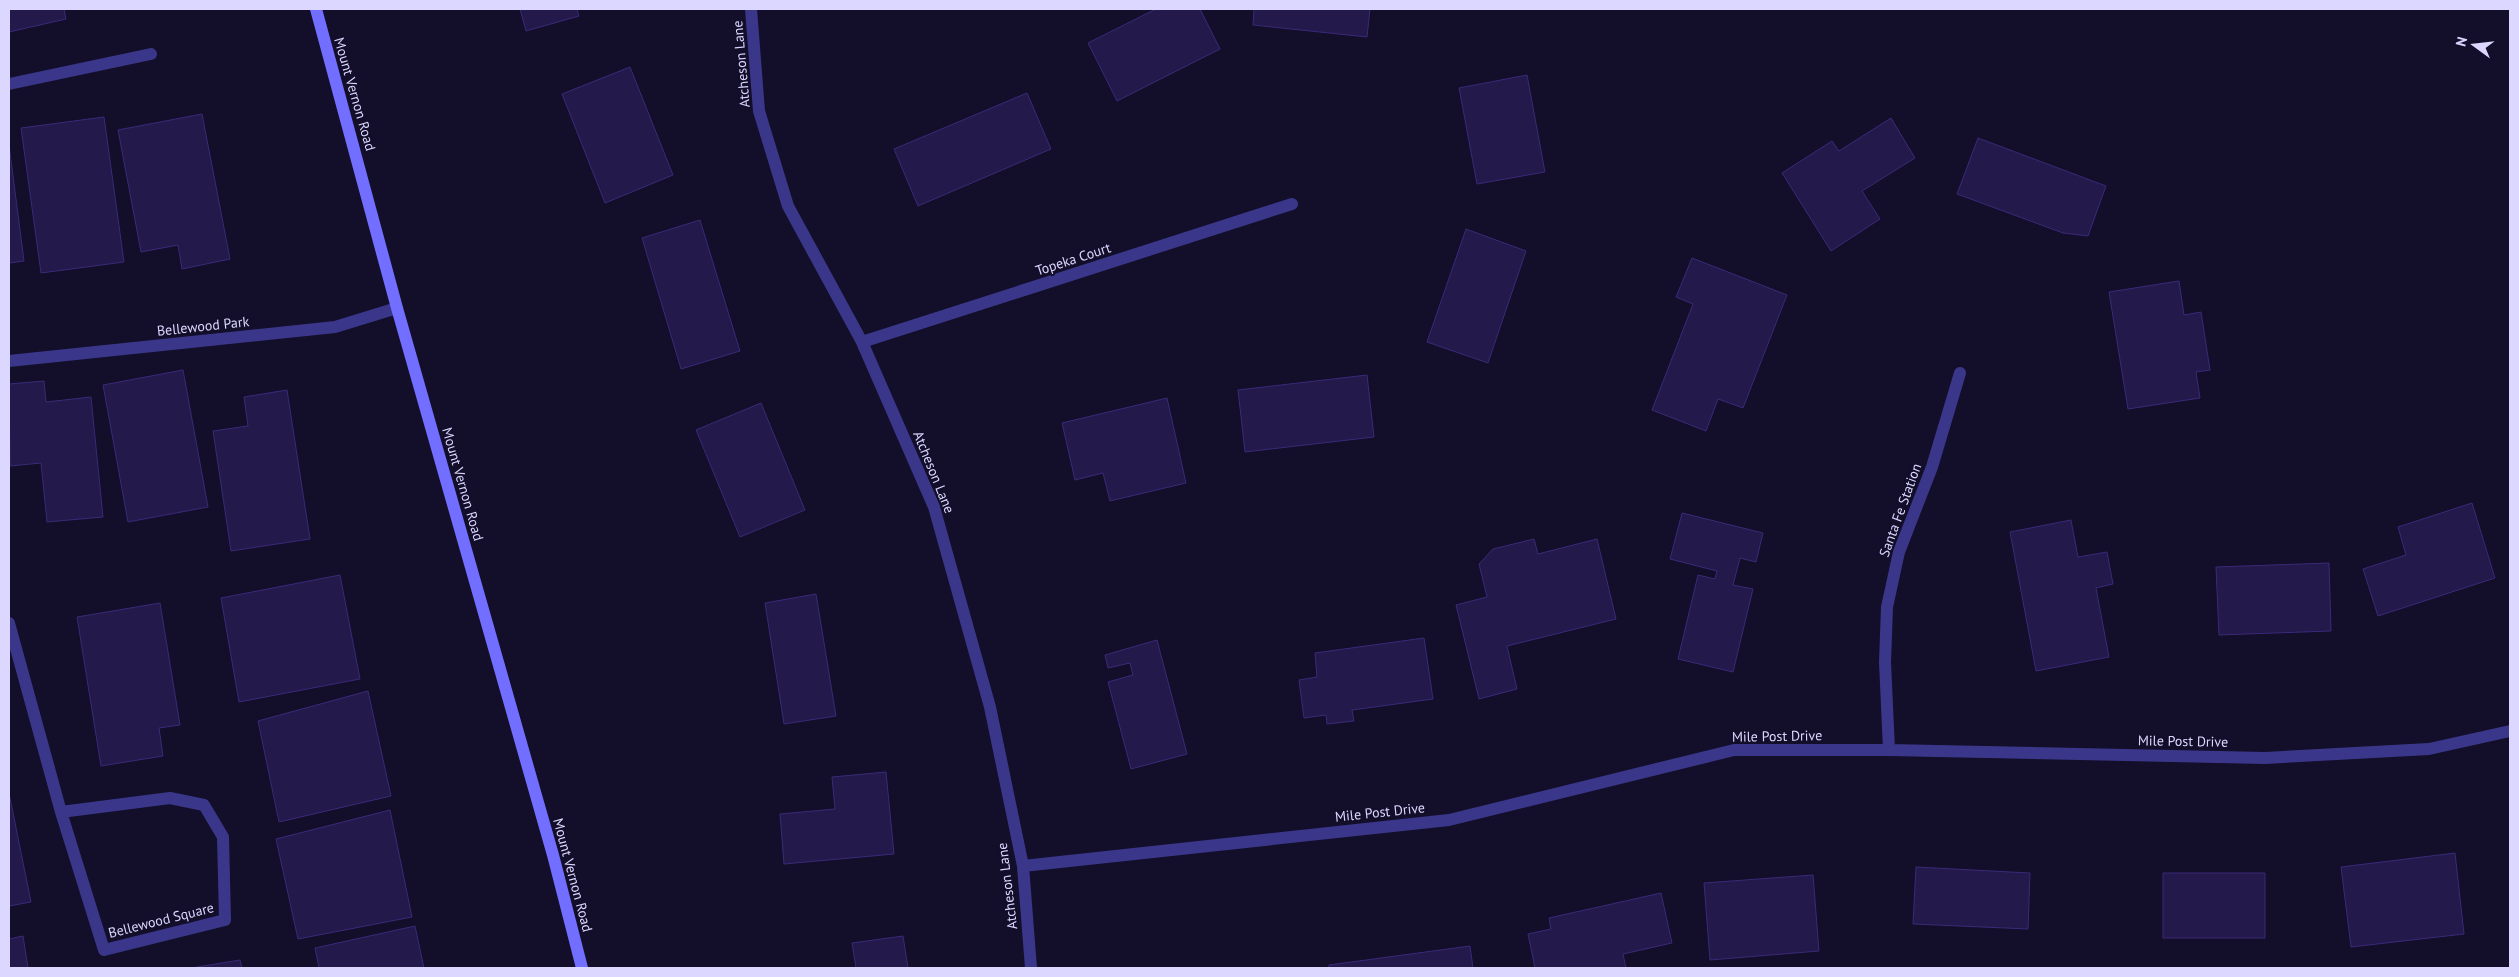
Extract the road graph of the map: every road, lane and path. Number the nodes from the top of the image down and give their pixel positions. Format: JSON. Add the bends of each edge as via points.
{"nodes":[{"id":1,"x":316,"y":9,"type":"edge"},
{"id":2,"x":751,"y":9,"type":"edge"},
{"id":3,"x":151,"y":54,"type":"dead end"},
{"id":4,"x":9,"y":84,"type":"edge"},
{"id":5,"x":1292,"y":204,"type":"dead end"},
{"id":6,"x":397,"y":308,"type":"junction"},
{"id":7,"x":862,"y":342,"type":"junction"},
{"id":8,"x":9,"y":361,"type":"edge"},
{"id":9,"x":1960,"y":373,"type":"dead end"},
{"id":10,"x":9,"y":623,"type":"edge"},
{"id":11,"x":2510,"y":731,"type":"edge"},
{"id":12,"x":1889,"y":750,"type":"junction"},
{"id":13,"x":61,"y":812,"type":"junction"},
{"id":14,"x":1023,"y":866,"type":"junction"},
{"id":15,"x":582,"y":968,"type":"edge"},
{"id":16,"x":1031,"y":968,"type":"edge"}],
"edges":[{"from":1,"to":6,"type":"street","name":"Mount Vernon Road"},
{"from":2,"to":7,"type":"street","name":"Atcheson Lane","via":[[759,111],[788,206]]},
{"from":3,"to":4,"type":"street"},
{"from":5,"to":7,"type":"street","name":"Topeka Court"},
{"from":6,"to":8,"type":"street","name":"Bellewood Park","via":[[335,327]]},
{"from":6,"to":15,"type":"street","name":"Mount Vernon Road","via":[[553,855]]},
{"from":7,"to":14,"type":"street","name":"Atcheson Lane","via":[[934,507],[990,707]]},
{"from":9,"to":12,"type":"street","name":"Santa Fe Station","via":[[1932,467],[1899,552],[1887,607],[1884,662]]},
{"from":10,"to":13,"type":"street","name":"Bellewood Square"},
{"from":11,"to":12,"type":"street","name":"Mile Post Drive","via":[[2429,749],[2265,758]]},
{"from":12,"to":14,"type":"street","name":"Mile Post Drive","via":[[1734,750],[1449,820]]},
{"from":13,"to":13,"type":"street","name":"Bellewood Square","via":[[170,798],[204,805],[223,837],[225,920],[104,950]]},
{"from":14,"to":16,"type":"street","name":"Atcheson Lane"}]}
